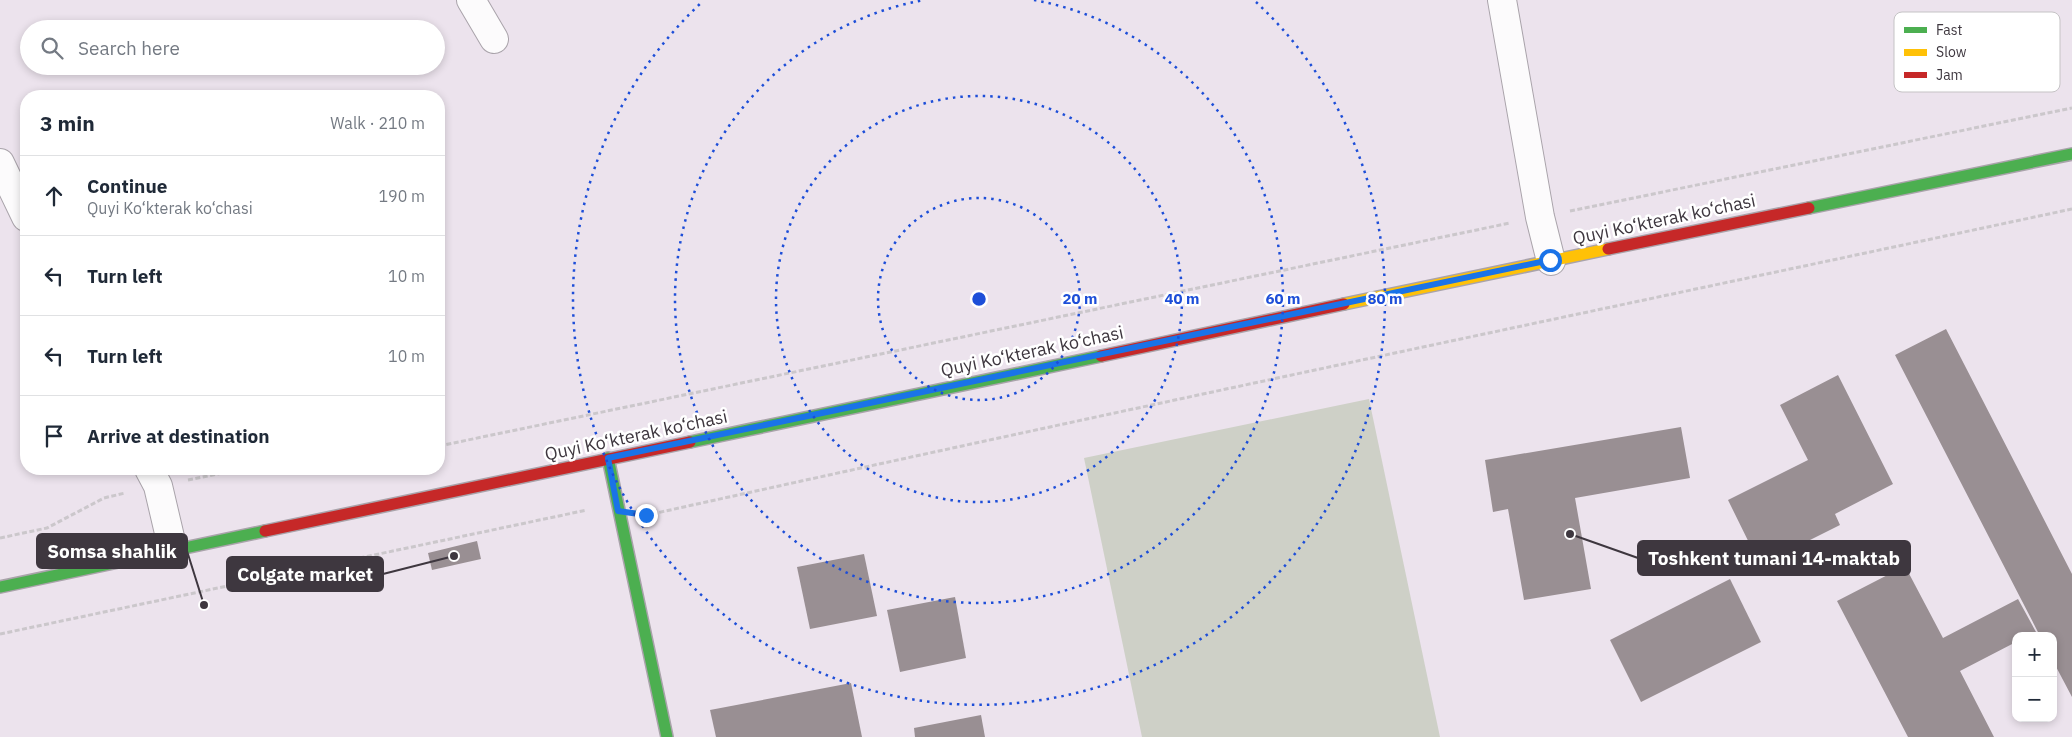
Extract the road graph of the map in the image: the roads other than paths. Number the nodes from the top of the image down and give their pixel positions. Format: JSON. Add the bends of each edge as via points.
{"nodes":[{"id":1,"x":471,"y":0,"type":"edge"},
{"id":2,"x":1502,"y":0,"type":"edge"},
{"id":3,"x":494,"y":39,"type":"dead end"},
{"id":4,"x":2072,"y":154,"type":"edge"},
{"id":5,"x":0,"y":163,"type":"edge"},
{"id":6,"x":20,"y":205,"type":"edge"},
{"id":7,"x":1550,"y":260,"type":"junction"},
{"id":8,"x":608,"y":458,"type":"junction"},
{"id":9,"x":154,"y":477,"type":"edge"},
{"id":10,"x":173,"y":550,"type":"junction"},
{"id":11,"x":0,"y":587,"type":"edge"},
{"id":12,"x":668,"y":737,"type":"edge"}],
"edges":[{"from":1,"to":3,"type":"street"},
{"from":2,"to":7,"type":"street"},
{"from":4,"to":7,"type":"main road","name":"Quyi Ko‘kterak ko‘chasi"},
{"from":5,"to":6,"type":"street"},
{"from":7,"to":8,"type":"main road","name":"Quyi Ko‘kterak ko‘chasi"},
{"from":8,"to":10,"type":"main road","name":"Quyi Ko‘kterak ko‘chasi"},
{"from":8,"to":12,"type":"main road"},
{"from":9,"to":10,"type":"street"},
{"from":10,"to":11,"type":"main road","name":"Quyi Ko‘kterak ko‘chasi"}]}
